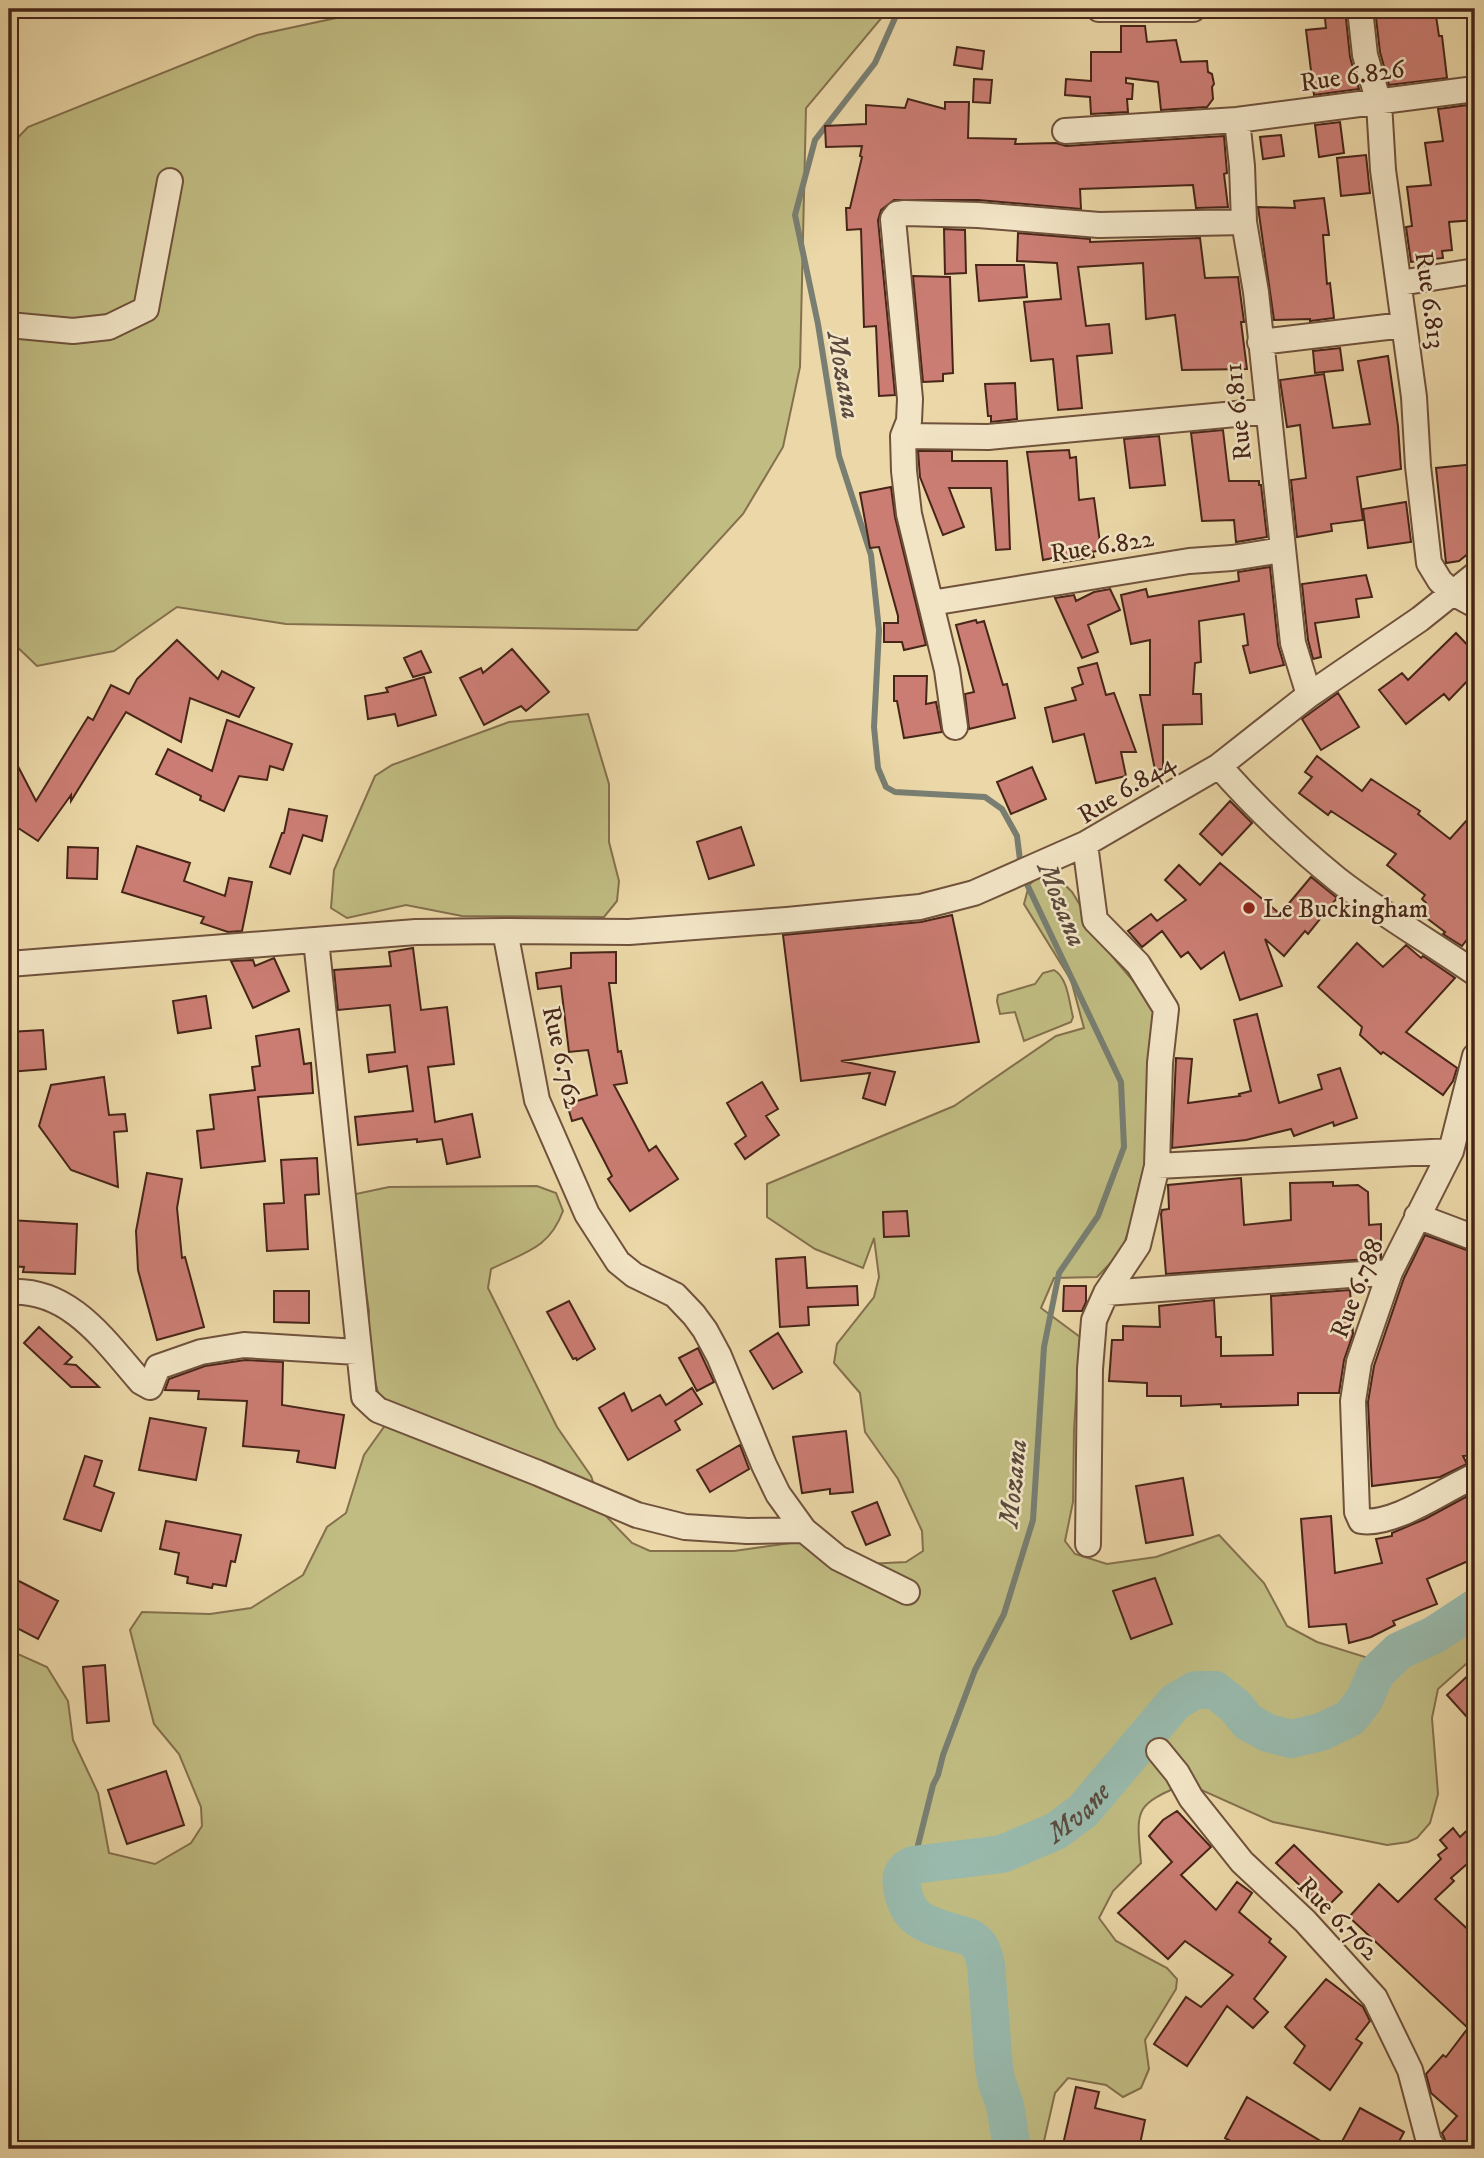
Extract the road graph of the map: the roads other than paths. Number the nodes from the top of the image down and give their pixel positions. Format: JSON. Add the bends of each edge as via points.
{"nodes":[{"id":1,"x":1099,"y":9,"type":"edge"},
{"id":2,"x":1193,"y":9,"type":"edge"},
{"id":3,"x":1360,"y":9,"type":"edge"},
{"id":4,"x":1475,"y":89,"type":"edge"},
{"id":5,"x":1379,"y":103,"type":"junction"},
{"id":6,"x":1237,"y":120,"type":"junction"},
{"id":7,"x":1065,"y":131,"type":"dead end"},
{"id":8,"x":170,"y":181,"type":"dead end"},
{"id":9,"x":1244,"y":222,"type":"junction"},
{"id":10,"x":1475,"y":271,"type":"edge"},
{"id":11,"x":1400,"y":283,"type":"junction"},
{"id":12,"x":9,"y":325,"type":"edge"},
{"id":13,"x":1404,"y":325,"type":"junction"},
{"id":14,"x":1260,"y":342,"type":"junction"},
{"id":15,"x":1268,"y":411,"type":"junction"},
{"id":16,"x":903,"y":436,"type":"junction"},
{"id":17,"x":1282,"y":550,"type":"junction"},
{"id":18,"x":1475,"y":575,"type":"edge"},
{"id":19,"x":1453,"y":593,"type":"junction"},
{"id":20,"x":931,"y":603,"type":"junction"},
{"id":21,"x":1475,"y":606,"type":"edge"},
{"id":22,"x":1309,"y":695,"type":"junction"},
{"id":23,"x":956,"y":727,"type":"dead end"},
{"id":24,"x":1219,"y":766,"type":"junction"},
{"id":25,"x":1085,"y":844,"type":"junction"},
{"id":26,"x":505,"y":931,"type":"junction"},
{"id":27,"x":316,"y":940,"type":"junction"},
{"id":28,"x":9,"y":964,"type":"edge"},
{"id":29,"x":1475,"y":973,"type":"edge"},
{"id":30,"x":1475,"y":1056,"type":"edge"},
{"id":31,"x":1451,"y":1151,"type":"junction"},
{"id":32,"x":1157,"y":1166,"type":"junction"},
{"id":33,"x":1417,"y":1216,"type":"junction"},
{"id":34,"x":1475,"y":1238,"type":"edge"},
{"id":35,"x":1390,"y":1272,"type":"junction"},
{"id":36,"x":9,"y":1292,"type":"edge"},
{"id":37,"x":1106,"y":1293,"type":"junction"},
{"id":38,"x":357,"y":1352,"type":"junction"},
{"id":39,"x":1475,"y":1476,"type":"edge"},
{"id":40,"x":804,"y":1530,"type":"junction"},
{"id":41,"x":1088,"y":1545,"type":"dead end"},
{"id":42,"x":907,"y":1592,"type":"dead end"},
{"id":43,"x":1159,"y":1751,"type":"dead end"},
{"id":44,"x":1434,"y":2149,"type":"edge"}],
"edges":[{"from":1,"to":2,"type":"street"},
{"from":3,"to":5,"type":"street","name":"Rue 6.813","via":[[1365,55]]},
{"from":4,"to":5,"type":"street","name":"Rue 6.826"},
{"from":5,"to":6,"type":"street","name":"Rue 6.826"},
{"from":5,"to":11,"type":"street","name":"Rue 6.813","via":[[1383,170]]},
{"from":6,"to":7,"type":"street","name":"Rue 6.826"},
{"from":6,"to":9,"type":"street","name":"Rue 6.811"},
{"from":8,"to":12,"type":"street","via":[[146,309],[109,327],[73,331]]},
{"from":9,"to":14,"type":"street","name":"Rue 6.811"},
{"from":9,"to":16,"type":"street","via":[[1099,225],[897,214],[892,219],[910,399]]},
{"from":10,"to":11,"type":"street"},
{"from":11,"to":13,"type":"street","name":"Rue 6.813"},
{"from":13,"to":14,"type":"street"},
{"from":13,"to":19,"type":"street","name":"Rue 6.813","via":[[1429,563]]},
{"from":14,"to":15,"type":"street","name":"Rue 6.811"},
{"from":15,"to":16,"type":"street","via":[[988,438]]},
{"from":15,"to":17,"type":"street","name":"Rue 6.811"},
{"from":16,"to":20,"type":"street","via":[[909,514]]},
{"from":17,"to":20,"type":"street","name":"Rue 6.822"},
{"from":17,"to":22,"type":"street","name":"Rue 6.811","via":[[1293,643]]},
{"from":18,"to":19,"type":"street","name":"Rue 6.844"},
{"from":19,"to":21,"type":"street","name":"Rue 6.813"},
{"from":19,"to":22,"type":"street","name":"Rue 6.844"},
{"from":20,"to":23,"type":"street"},
{"from":22,"to":24,"type":"street","name":"Rue 6.844"},
{"from":24,"to":25,"type":"street","name":"Rue 6.844"},
{"from":24,"to":29,"type":"street","via":[[1296,845],[1340,881]]},
{"from":25,"to":26,"type":"street","via":[[974,892],[920,907],[629,932]]},
{"from":25,"to":32,"type":"street","name":"Rue 6.844","via":[[1095,920],[1138,964],[1166,1009]]},
{"from":26,"to":27,"type":"street"},
{"from":26,"to":40,"type":"street","name":"Rue 6.762","via":[[537,1100],[587,1214],[618,1262],[674,1295],[705,1329],[773,1484]]},
{"from":27,"to":28,"type":"street"},
{"from":27,"to":38,"type":"street"},
{"from":30,"to":31,"type":"street","name":"Rue 6.788"},
{"from":31,"to":32,"type":"street"},
{"from":31,"to":33,"type":"street","name":"Rue 6.788"},
{"from":32,"to":37,"type":"street","name":"Rue 6.844","via":[[1138,1244]]},
{"from":33,"to":34,"type":"street"},
{"from":33,"to":35,"type":"street","name":"Rue 6.788"},
{"from":35,"to":37,"type":"street"},
{"from":35,"to":39,"type":"street","name":"Rue 6.788","via":[[1359,1362],[1353,1401],[1357,1512],[1362,1521],[1393,1516]]},
{"from":36,"to":38,"type":"street","via":[[42,1295],[69,1307],[150,1387],[158,1367],[201,1352],[244,1345]]},
{"from":37,"to":41,"type":"street","name":"Rue 6.844","via":[[1094,1320],[1091,1342]]},
{"from":38,"to":40,"type":"street","via":[[364,1397],[377,1410],[637,1515],[685,1527]]},
{"from":40,"to":42,"type":"street","name":"Rue 6.762","via":[[838,1558]]},
{"from":43,"to":44,"type":"street","name":"Rue 6.762","via":[[1242,1862],[1305,1921],[1375,1998],[1410,2070]]}]}
